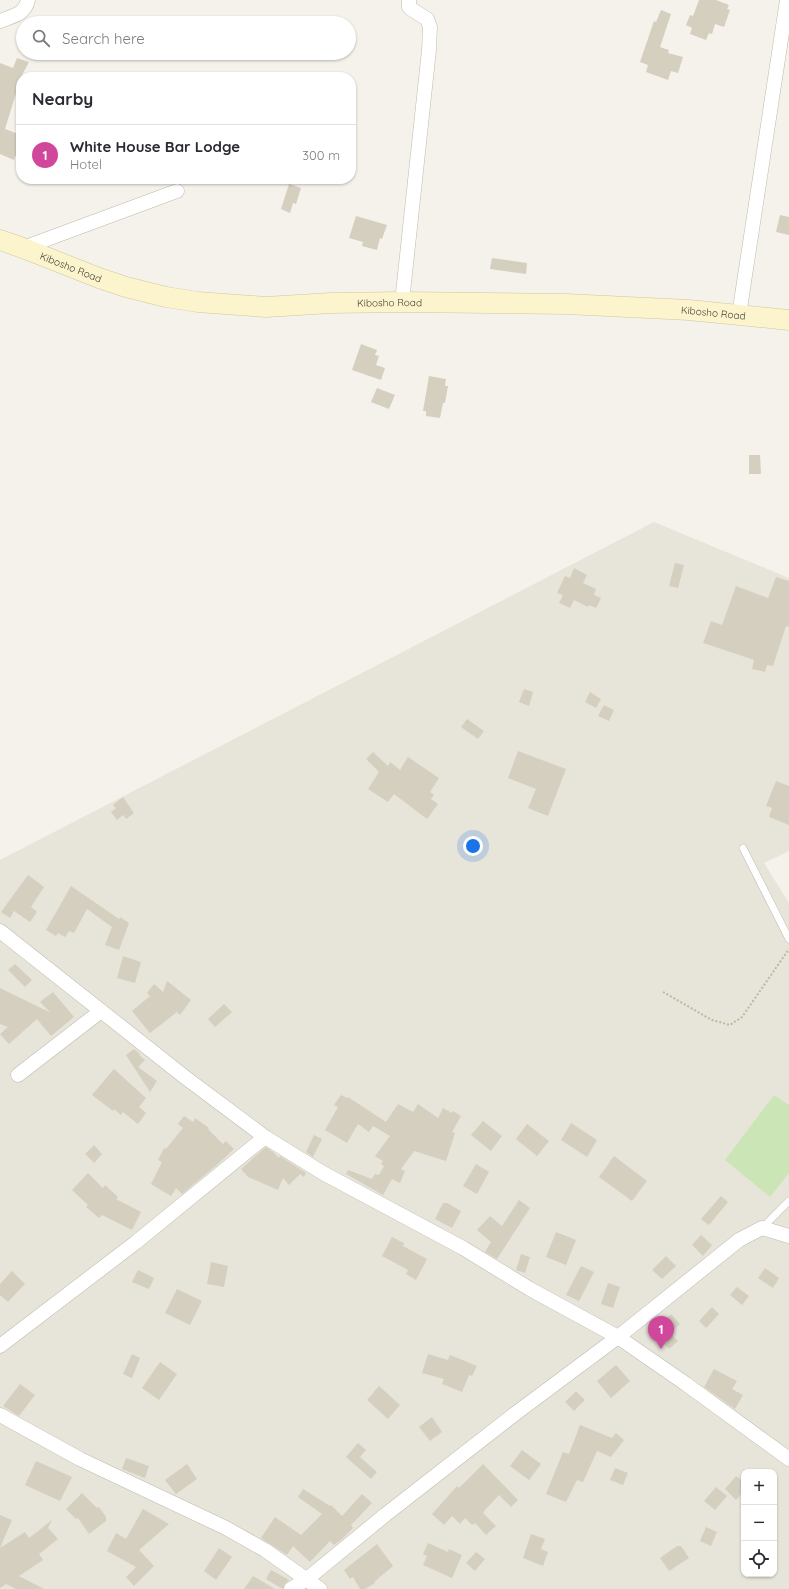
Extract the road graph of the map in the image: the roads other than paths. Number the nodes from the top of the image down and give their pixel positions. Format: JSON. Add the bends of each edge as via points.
{"nodes":[{"id":1,"x":28,"y":0,"type":"edge"},
{"id":2,"x":409,"y":0,"type":"edge"},
{"id":3,"x":787,"y":0,"type":"edge"},
{"id":4,"x":0,"y":21,"type":"edge"},
{"id":5,"x":177,"y":191,"type":"dead end"},
{"id":6,"x":0,"y":240,"type":"edge"},
{"id":7,"x":23,"y":248,"type":"junction"},
{"id":8,"x":402,"y":302,"type":"junction"},
{"id":9,"x":739,"y":315,"type":"junction"},
{"id":10,"x":789,"y":320,"type":"edge"},
{"id":11,"x":743,"y":848,"type":"dead end"},
{"id":12,"x":0,"y":931,"type":"edge"},
{"id":13,"x":789,"y":939,"type":"edge"},
{"id":14,"x":101,"y":1011,"type":"junction"},
{"id":15,"x":18,"y":1075,"type":"dead end"},
{"id":16,"x":265,"y":1137,"type":"junction"},
{"id":17,"x":789,"y":1201,"type":"edge"},
{"id":18,"x":762,"y":1228,"type":"junction"},
{"id":19,"x":789,"y":1236,"type":"edge"},
{"id":20,"x":618,"y":1337,"type":"junction"},
{"id":21,"x":0,"y":1346,"type":"edge"},
{"id":22,"x":0,"y":1415,"type":"edge"},
{"id":23,"x":789,"y":1459,"type":"edge"},
{"id":24,"x":307,"y":1579,"type":"junction"},
{"id":25,"x":291,"y":1589,"type":"edge"},
{"id":26,"x":320,"y":1589,"type":"edge"}],
"edges":[{"from":1,"to":4,"type":"street","via":[[20,13]]},
{"from":2,"to":8,"type":"street","via":[[409,7],[428,20],[430,27]]},
{"from":3,"to":9,"type":"street"},
{"from":5,"to":7,"type":"street"},
{"from":6,"to":7,"type":"main road","name":"Kibosho Road"},
{"from":7,"to":8,"type":"main road","name":"Kibosho Road","via":[[126,287],[198,302],[266,306]]},
{"from":8,"to":9,"type":"main road","name":"Kibosho Road","via":[[582,305]]},
{"from":9,"to":10,"type":"main road","name":"Kibosho Road"},
{"from":11,"to":13,"type":"lane"},
{"from":12,"to":14,"type":"street"},
{"from":14,"to":15,"type":"street"},
{"from":14,"to":16,"type":"street"},
{"from":16,"to":20,"type":"street","via":[[324,1173],[463,1248],[530,1289]]},
{"from":16,"to":21,"type":"street","via":[[136,1243]]},
{"from":17,"to":18,"type":"lane"},
{"from":18,"to":19,"type":"street"},
{"from":18,"to":20,"type":"street","via":[[740,1240]]},
{"from":20,"to":23,"type":"street"},
{"from":20,"to":24,"type":"street","via":[[516,1413]]},
{"from":22,"to":24,"type":"street","via":[[80,1459],[224,1527],[265,1550]]},
{"from":24,"to":25,"type":"street"},
{"from":24,"to":26,"type":"street"}]}
